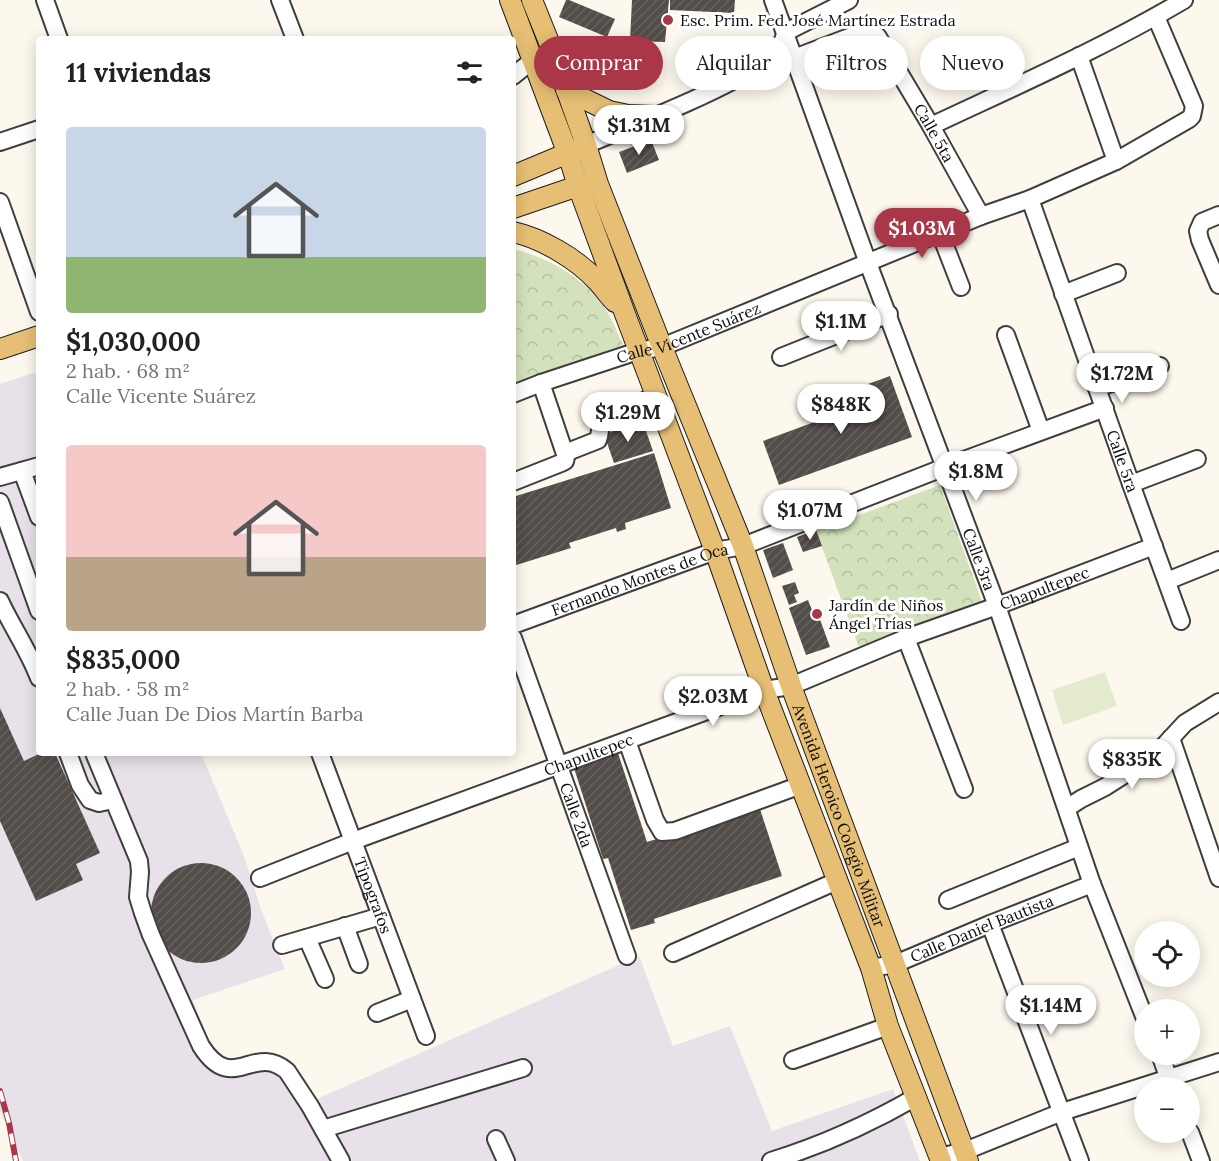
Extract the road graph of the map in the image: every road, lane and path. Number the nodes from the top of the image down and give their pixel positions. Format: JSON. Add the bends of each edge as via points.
{"nodes":[{"id":1,"x":45,"y":0,"type":"edge"},
{"id":2,"x":280,"y":0,"type":"edge"},
{"id":3,"x":510,"y":0,"type":"edge"},
{"id":4,"x":532,"y":0,"type":"edge"},
{"id":5,"x":773,"y":0,"type":"edge"},
{"id":6,"x":849,"y":0,"type":"edge"},
{"id":7,"x":1184,"y":0,"type":"edge"},
{"id":8,"x":1155,"y":17,"type":"junction"},
{"id":9,"x":785,"y":33,"type":"junction"},
{"id":10,"x":58,"y":36,"type":"edge"},
{"id":11,"x":294,"y":36,"type":"edge"},
{"id":12,"x":547,"y":36,"type":"edge"},
{"id":13,"x":1079,"y":56,"type":"junction"},
{"id":14,"x":794,"y":58,"type":"junction"},
{"id":15,"x":533,"y":60,"type":"junction"},
{"id":16,"x":516,"y":74,"type":"edge"},
{"id":17,"x":566,"y":90,"type":"joint"},
{"id":18,"x":653,"y":116,"type":"junction"},
{"id":19,"x":931,"y":126,"type":"junction"},
{"id":20,"x":36,"y":130,"type":"edge"},
{"id":21,"x":0,"y":142,"type":"edge"},
{"id":22,"x":586,"y":145,"type":"junction"},
{"id":23,"x":568,"y":154,"type":"junction"},
{"id":24,"x":1116,"y":161,"type":"junction"},
{"id":25,"x":516,"y":175,"type":"edge"},
{"id":26,"x":598,"y":184,"type":"junction"},
{"id":27,"x":578,"y":186,"type":"junction"},
{"id":28,"x":1030,"y":199,"type":"junction"},
{"id":29,"x":0,"y":202,"type":"edge"},
{"id":30,"x":516,"y":207,"type":"edge"},
{"id":31,"x":1219,"y":215,"type":"edge"},
{"id":32,"x":981,"y":216,"type":"junction"},
{"id":33,"x":516,"y":233,"type":"edge"},
{"id":34,"x":939,"y":233,"type":"junction"},
{"id":35,"x":868,"y":263,"type":"junction"},
{"id":36,"x":1117,"y":273,"type":"dead end"},
{"id":37,"x":1219,"y":285,"type":"edge"},
{"id":38,"x":961,"y":287,"type":"dead end"},
{"id":39,"x":1063,"y":294,"type":"junction"},
{"id":40,"x":36,"y":304,"type":"edge"},
{"id":41,"x":625,"y":314,"type":"junction"},
{"id":42,"x":889,"y":314,"type":"junction"},
{"id":43,"x":1006,"y":335,"type":"dead end"},
{"id":44,"x":36,"y":337,"type":"edge"},
{"id":45,"x":662,"y":347,"type":"junction"},
{"id":46,"x":0,"y":349,"type":"edge"},
{"id":47,"x":639,"y":351,"type":"junction"},
{"id":48,"x":781,"y":357,"type":"dead end"},
{"id":49,"x":1160,"y":366,"type":"dead end"},
{"id":50,"x":541,"y":383,"type":"junction"},
{"id":51,"x":1097,"y":388,"type":"junction"},
{"id":52,"x":516,"y":393,"type":"edge"},
{"id":53,"x":656,"y":396,"type":"junction"},
{"id":54,"x":1105,"y":408,"type":"junction"},
{"id":55,"x":1041,"y":431,"type":"junction"},
{"id":56,"x":565,"y":453,"type":"junction"},
{"id":57,"x":1197,"y":459,"type":"dead end"},
{"id":58,"x":36,"y":467,"type":"edge"},
{"id":59,"x":945,"y":467,"type":"junction"},
{"id":60,"x":22,"y":471,"type":"junction"},
{"id":61,"x":0,"y":477,"type":"edge"},
{"id":62,"x":516,"y":481,"type":"edge"},
{"id":63,"x":1131,"y":484,"type":"junction"},
{"id":64,"x":0,"y":502,"type":"edge"},
{"id":65,"x":36,"y":509,"type":"edge"},
{"id":66,"x":744,"y":546,"type":"junction"},
{"id":67,"x":1154,"y":546,"type":"junction"},
{"id":68,"x":715,"y":551,"type":"junction"},
{"id":69,"x":1219,"y":561,"type":"edge"},
{"id":70,"x":1167,"y":581,"type":"junction"},
{"id":71,"x":0,"y":601,"type":"edge"},
{"id":72,"x":36,"y":603,"type":"edge"},
{"id":73,"x":997,"y":606,"type":"junction"},
{"id":74,"x":1181,"y":621,"type":"dead end"},
{"id":75,"x":516,"y":624,"type":"edge"},
{"id":76,"x":906,"y":638,"type":"junction"},
{"id":77,"x":516,"y":647,"type":"edge"},
{"id":78,"x":36,"y":671,"type":"edge"},
{"id":79,"x":791,"y":686,"type":"junction"},
{"id":80,"x":764,"y":690,"type":"junction"},
{"id":81,"x":1219,"y":702,"type":"edge"},
{"id":82,"x":1171,"y":738,"type":"junction"},
{"id":83,"x":627,"y":741,"type":"junction"},
{"id":84,"x":69,"y":756,"type":"edge"},
{"id":85,"x":95,"y":756,"type":"edge"},
{"id":86,"x":321,"y":756,"type":"edge"},
{"id":87,"x":558,"y":765,"type":"junction"},
{"id":88,"x":801,"y":785,"type":"junction"},
{"id":89,"x":964,"y":789,"type":"dead end"},
{"id":90,"x":113,"y":800,"type":"junction"},
{"id":91,"x":1066,"y":808,"type":"junction"},
{"id":92,"x":353,"y":841,"type":"junction"},
{"id":93,"x":1079,"y":847,"type":"junction"},
{"id":94,"x":260,"y":878,"type":"dead end"},
{"id":95,"x":1219,"y":878,"type":"edge"},
{"id":96,"x":837,"y":881,"type":"junction"},
{"id":97,"x":1092,"y":884,"type":"junction"},
{"id":98,"x":948,"y":900,"type":"dead end"},
{"id":99,"x":381,"y":916,"type":"junction"},
{"id":100,"x":990,"y":924,"type":"junction"},
{"id":101,"x":345,"y":926,"type":"junction"},
{"id":102,"x":307,"y":938,"type":"junction"},
{"id":103,"x":282,"y":945,"type":"dead end"},
{"id":104,"x":673,"y":953,"type":"dead end"},
{"id":105,"x":627,"y":956,"type":"dead end"},
{"id":106,"x":359,"y":964,"type":"dead end"},
{"id":107,"x":895,"y":964,"type":"junction"},
{"id":108,"x":871,"y":968,"type":"junction"},
{"id":109,"x":324,"y":979,"type":"dead end"},
{"id":110,"x":412,"y":999,"type":"junction"},
{"id":111,"x":1137,"y":999,"type":"edge"},
{"id":112,"x":377,"y":1013,"type":"dead end"},
{"id":113,"x":888,"y":1026,"type":"junction"},
{"id":114,"x":426,"y":1036,"type":"dead end"},
{"id":115,"x":793,"y":1060,"type":"dead end"},
{"id":116,"x":1219,"y":1062,"type":"edge"},
{"id":117,"x":522,"y":1068,"type":"dead end"},
{"id":118,"x":1185,"y":1077,"type":"edge"},
{"id":119,"x":1134,"y":1093,"type":"edge"},
{"id":120,"x":916,"y":1097,"type":"junction"},
{"id":121,"x":1062,"y":1112,"type":"junction"},
{"id":122,"x":323,"y":1129,"type":"junction"},
{"id":123,"x":496,"y":1139,"type":"dead end"},
{"id":124,"x":1194,"y":1143,"type":"edge"},
{"id":125,"x":966,"y":1156,"type":"edge"},
{"id":126,"x":940,"y":1159,"type":"edge"},
{"id":127,"x":341,"y":1161,"type":"edge"},
{"id":128,"x":506,"y":1161,"type":"edge"},
{"id":129,"x":771,"y":1161,"type":"edge"},
{"id":130,"x":1080,"y":1161,"type":"edge"},
{"id":131,"x":1201,"y":1161,"type":"edge"}],
"edges":[{"from":1,"to":10,"type":"street"},
{"from":2,"to":11,"type":"street"},
{"from":3,"to":15,"type":"main road","name":"Avenida Heroico Colegio Militar"},
{"from":4,"to":12,"type":"main road","name":"Avenida Heroico Colegio Militar"},
{"from":5,"to":9,"type":"street","name":"Calle 3ra"},
{"from":6,"to":9,"type":"street"},
{"from":7,"to":8,"type":"street"},
{"from":8,"to":13,"type":"street"},
{"from":8,"to":24,"type":"street","name":"Calle Vicente Suárez","via":[[1194,106],[1192,116]]},
{"from":9,"to":14,"type":"street","name":"Calle 3ra"},
{"from":9,"to":18,"type":"street","via":[[781,47],[768,61],[717,89]]},
{"from":13,"to":19,"type":"street"},
{"from":13,"to":24,"type":"street"},
{"from":14,"to":19,"type":"street","name":"Calle 5ta","via":[[870,31],[878,37]]},
{"from":14,"to":35,"type":"street","name":"Calle 3ra"},
{"from":15,"to":16,"type":"street"},
{"from":15,"to":23,"type":"main road","name":"Avenida Heroico Colegio Militar"},
{"from":17,"to":18,"type":"main road","via":[[609,111]]},
{"from":17,"to":22,"type":"main road","name":"Avenida Heroico Colegio Militar"},
{"from":18,"to":22,"type":"street"},
{"from":19,"to":32,"type":"street","name":"Calle 5ta"},
{"from":20,"to":21,"type":"street"},
{"from":22,"to":23,"type":"main road"},
{"from":22,"to":26,"type":"main road","name":"Avenida Heroico Colegio Militar"},
{"from":23,"to":25,"type":"main road"},
{"from":23,"to":27,"type":"main road","name":"Avenida Heroico Colegio Militar"},
{"from":24,"to":28,"type":"street","name":"Calle Vicente Suárez"},
{"from":26,"to":27,"type":"main road"},
{"from":26,"to":45,"type":"main road","name":"Avenida Heroico Colegio Militar"},
{"from":27,"to":30,"type":"main road"},
{"from":27,"to":41,"type":"main road","name":"Avenida Heroico Colegio Militar"},
{"from":28,"to":32,"type":"street","name":"Calle Vicente Suárez"},
{"from":28,"to":39,"type":"street","name":"Calle 5ra"},
{"from":29,"to":40,"type":"street"},
{"from":31,"to":37,"type":"street","via":[[1202,222],[1198,231]]},
{"from":32,"to":34,"type":"street","name":"Calle Vicente Suárez"},
{"from":33,"to":41,"type":"main road","via":[[546,244],[576,263]]},
{"from":34,"to":35,"type":"street","name":"Calle Vicente Suárez"},
{"from":34,"to":38,"type":"street"},
{"from":35,"to":42,"type":"street","name":"Calle 3ra"},
{"from":35,"to":45,"type":"street","name":"Calle Vicente Suárez"},
{"from":36,"to":39,"type":"street"},
{"from":39,"to":51,"type":"street","name":"Calle 5ra"},
{"from":41,"to":47,"type":"main road","name":"Avenida Heroico Colegio Militar"},
{"from":42,"to":48,"type":"street"},
{"from":42,"to":59,"type":"street","name":"Calle 3ra"},
{"from":43,"to":55,"type":"street"},
{"from":44,"to":46,"type":"main road"},
{"from":45,"to":47,"type":"street","name":"Calle Vicente Suárez"},
{"from":45,"to":66,"type":"main road","name":"Avenida Heroico Colegio Militar"},
{"from":47,"to":50,"type":"street","name":"Calle Vicente Suárez"},
{"from":47,"to":53,"type":"main road","name":"Avenida Heroico Colegio Militar"},
{"from":49,"to":51,"type":"street"},
{"from":50,"to":52,"type":"street","name":"Calle Vicente Suárez"},
{"from":50,"to":56,"type":"street"},
{"from":51,"to":54,"type":"street","name":"Calle 5ra"},
{"from":53,"to":56,"type":"street","via":[[606,417],[598,440]]},
{"from":53,"to":68,"type":"main road","name":"Avenida Heroico Colegio Militar"},
{"from":54,"to":55,"type":"street","name":"Fernando Montes de Oca"},
{"from":54,"to":63,"type":"street","name":"Calle 5ra"},
{"from":55,"to":59,"type":"street","name":"Fernando Montes de Oca"},
{"from":56,"to":62,"type":"street","via":[[561,463]]},
{"from":57,"to":63,"type":"street"},
{"from":58,"to":60,"type":"street"},
{"from":59,"to":66,"type":"street","name":"Fernando Montes de Oca"},
{"from":59,"to":73,"type":"street","name":"Calle 3ra"},
{"from":60,"to":61,"type":"street"},
{"from":60,"to":65,"type":"street"},
{"from":63,"to":67,"type":"street","name":"Calle 5ra"},
{"from":64,"to":72,"type":"street"},
{"from":66,"to":68,"type":"street","name":"Fernando Montes de Oca"},
{"from":66,"to":79,"type":"main road","name":"Avenida Heroico Colegio Militar"},
{"from":67,"to":70,"type":"street","name":"Calle 5ra"},
{"from":67,"to":73,"type":"street","name":"Chapultepec"},
{"from":68,"to":75,"type":"street","name":"Fernando Montes de Oca"},
{"from":68,"to":80,"type":"main road","name":"Avenida Heroico Colegio Militar"},
{"from":69,"to":70,"type":"street"},
{"from":70,"to":74,"type":"street","name":"Calle 5ra"},
{"from":71,"to":78,"type":"street"},
{"from":73,"to":76,"type":"street","name":"Chapultepec"},
{"from":73,"to":91,"type":"street","name":"Calle 3ra"},
{"from":76,"to":79,"type":"street","name":"Chapultepec"},
{"from":76,"to":89,"type":"street"},
{"from":77,"to":87,"type":"street","name":"Calle 2da"},
{"from":79,"to":80,"type":"street","name":"Chapultepec"},
{"from":79,"to":107,"type":"main road","name":"Avenida Heroico Colegio Militar"},
{"from":80,"to":83,"type":"street","name":"Chapultepec"},
{"from":80,"to":88,"type":"main road","name":"Avenida Heroico Colegio Militar"},
{"from":81,"to":82,"type":"street","via":[[1185,723]]},
{"from":82,"to":91,"type":"street","via":[[1160,750],[1105,787]]},
{"from":82,"to":95,"type":"street"},
{"from":83,"to":87,"type":"street","name":"Chapultepec"},
{"from":83,"to":88,"type":"street","via":[[662,832],[675,831]]},
{"from":84,"to":90,"type":"street","via":[[90,800]]},
{"from":85,"to":90,"type":"street"},
{"from":86,"to":92,"type":"street","name":"Tipografos"},
{"from":87,"to":92,"type":"street","name":"Chapultepec"},
{"from":87,"to":105,"type":"street","name":"Calle 2da"},
{"from":88,"to":96,"type":"main road","name":"Avenida Heroico Colegio Militar"},
{"from":90,"to":122,"type":"street","via":[[139,861],[138,897],[151,935],[208,1057],[230,1069],[263,1061],[282,1067]]},
{"from":91,"to":93,"type":"street","name":"Calle 3ra"},
{"from":92,"to":94,"type":"street","name":"Chapultepec"},
{"from":92,"to":99,"type":"street","name":"Tipografos"},
{"from":93,"to":97,"type":"street","name":"Calle 3ra"},
{"from":93,"to":98,"type":"street"},
{"from":96,"to":104,"type":"street"},
{"from":96,"to":108,"type":"main road","name":"Avenida Heroico Colegio Militar"},
{"from":97,"to":100,"type":"street","name":"Calle Daniel Bautista"},
{"from":97,"to":111,"type":"street","name":"Calle 3ra"},
{"from":99,"to":101,"type":"street"},
{"from":99,"to":110,"type":"street","name":"Tipografos"},
{"from":100,"to":107,"type":"street","name":"Calle Daniel Bautista"},
{"from":100,"to":121,"type":"street"},
{"from":101,"to":102,"type":"street"},
{"from":101,"to":106,"type":"street"},
{"from":102,"to":103,"type":"street"},
{"from":102,"to":109,"type":"street"},
{"from":107,"to":108,"type":"street","name":"Calle Daniel Bautista"},
{"from":107,"to":125,"type":"main road","name":"Avenida Heroico Colegio Militar"},
{"from":108,"to":113,"type":"main road","name":"Avenida Heroico Colegio Militar"},
{"from":110,"to":112,"type":"street"},
{"from":110,"to":114,"type":"street","name":"Tipografos"},
{"from":113,"to":115,"type":"street"},
{"from":113,"to":120,"type":"main road","name":"Avenida Heroico Colegio Militar"},
{"from":116,"to":118,"type":"street"},
{"from":117,"to":122,"type":"street"},
{"from":119,"to":121,"type":"street"},
{"from":120,"to":126,"type":"main road","name":"Avenida Heroico Colegio Militar"},
{"from":120,"to":129,"type":"street","via":[[857,1129]]},
{"from":121,"to":125,"type":"street"},
{"from":121,"to":130,"type":"street"},
{"from":122,"to":127,"type":"street"},
{"from":123,"to":128,"type":"street"},
{"from":124,"to":131,"type":"street"},
{"from":125,"to":126,"type":"street"}]}
